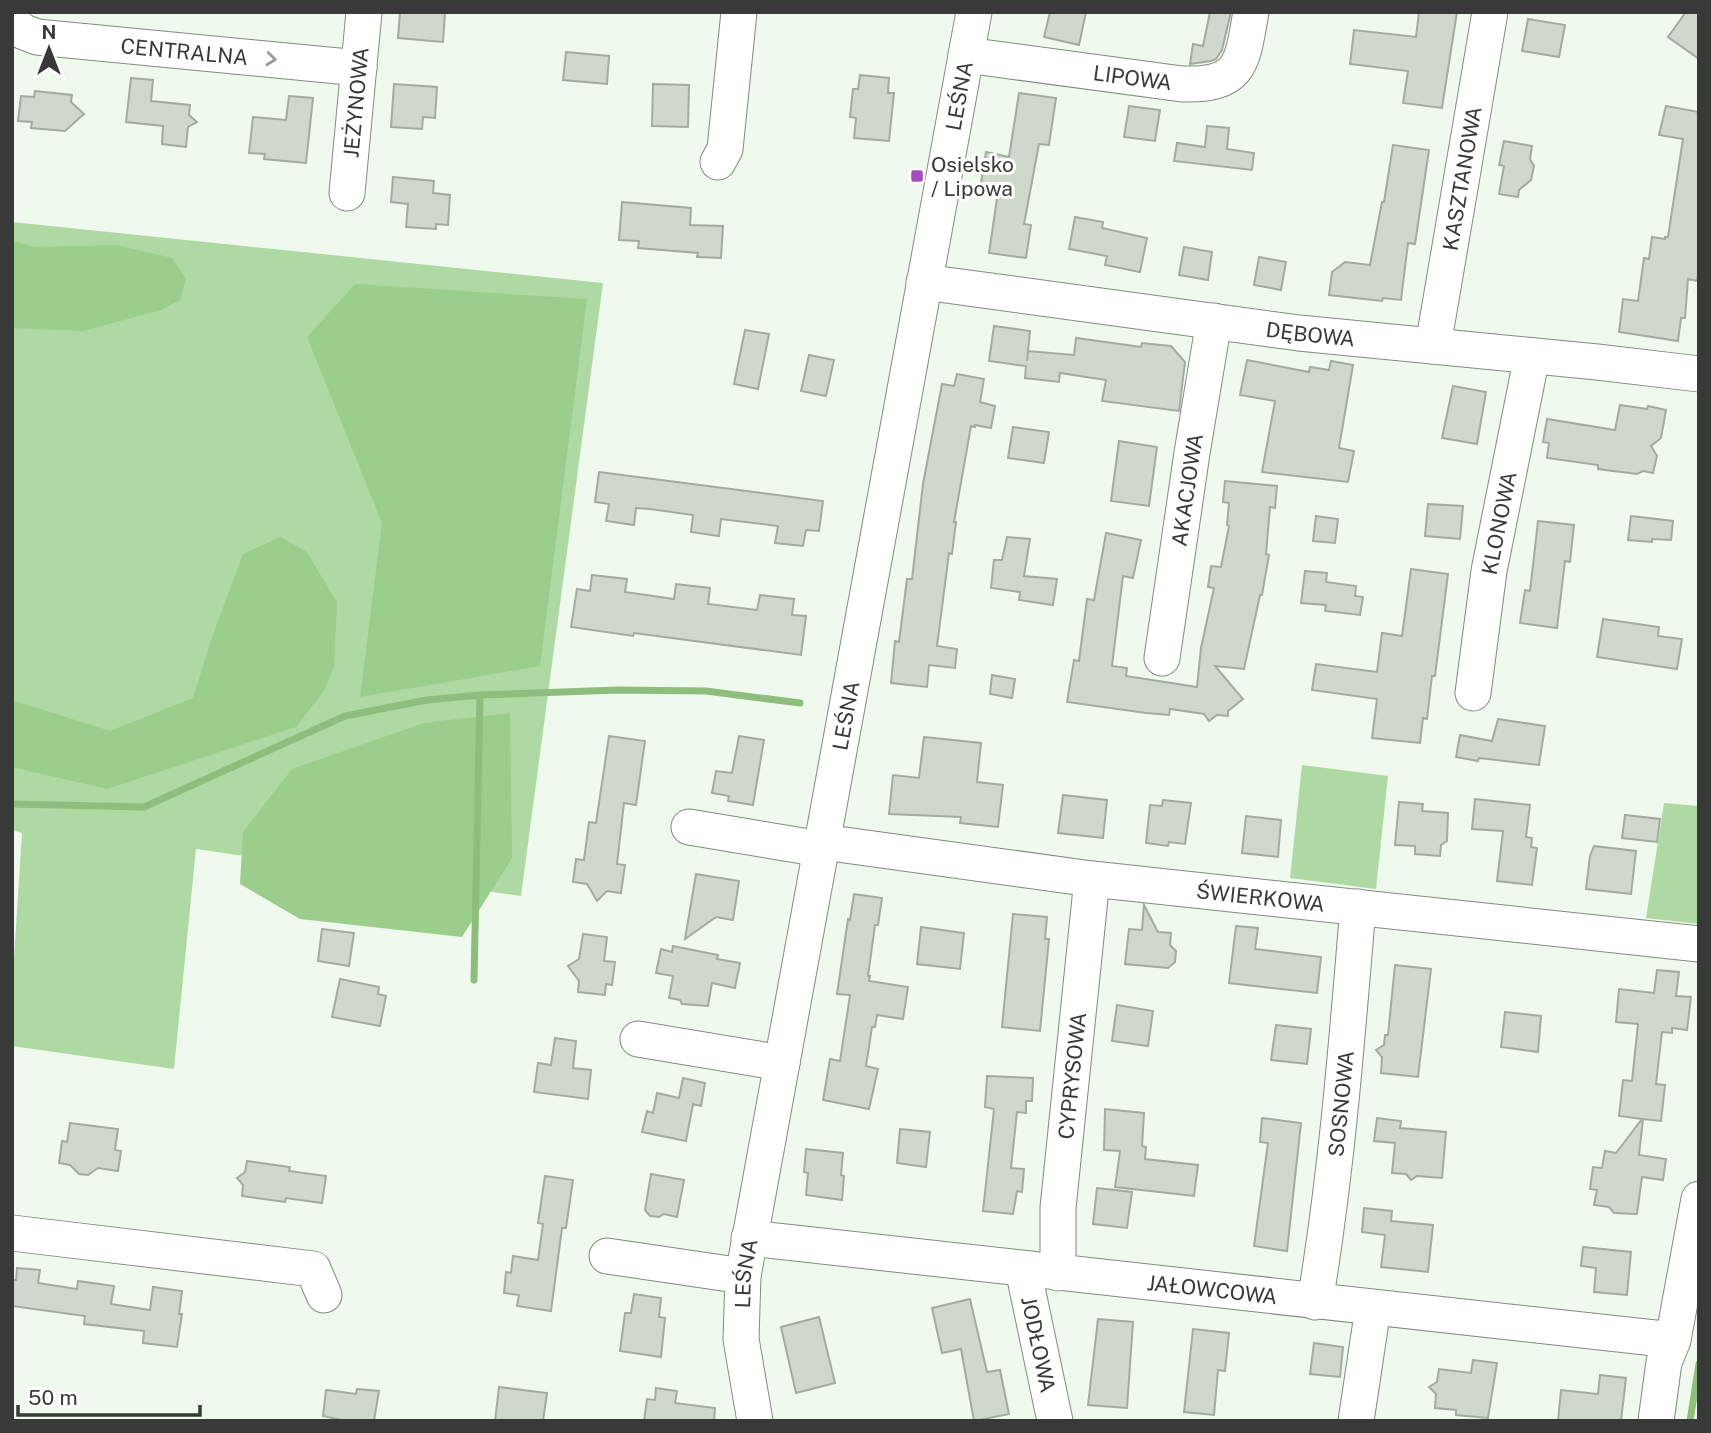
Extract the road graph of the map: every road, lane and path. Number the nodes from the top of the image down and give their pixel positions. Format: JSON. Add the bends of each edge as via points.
{"nodes":[{"id":1,"x":364,"y":12,"type":"edge"},
{"id":2,"x":739,"y":12,"type":"edge"},
{"id":3,"x":974,"y":12,"type":"edge"},
{"id":4,"x":1251,"y":12,"type":"edge"},
{"id":5,"x":1490,"y":12,"type":"edge"},
{"id":6,"x":12,"y":23,"type":"edge"},
{"id":7,"x":966,"y":54,"type":"junction"},
{"id":8,"x":359,"y":68,"type":"junction"},
{"id":9,"x":718,"y":162,"type":"dead end"},
{"id":10,"x":347,"y":194,"type":"dead end"},
{"id":11,"x":924,"y":282,"type":"junction"},
{"id":12,"x":1214,"y":321,"type":"junction"},
{"id":13,"x":1433,"y":346,"type":"junction"},
{"id":14,"x":1532,"y":356,"type":"junction"},
{"id":15,"x":1699,"y":374,"type":"edge"},
{"id":16,"x":1162,"y":658,"type":"dead end"},
{"id":17,"x":1473,"y":693,"type":"dead end"},
{"id":18,"x":689,"y":827,"type":"dead end"},
{"id":19,"x":822,"y":845,"type":"junction"},
{"id":20,"x":1092,"y":879,"type":"junction"},
{"id":21,"x":1358,"y":907,"type":"junction"},
{"id":22,"x":1699,"y":944,"type":"edge"},
{"id":23,"x":638,"y":1040,"type":"dead end"},
{"id":24,"x":782,"y":1063,"type":"junction"},
{"id":25,"x":1699,"y":1199,"type":"edge"},
{"id":26,"x":12,"y":1233,"type":"edge"},
{"id":27,"x":749,"y":1238,"type":"junction"},
{"id":28,"x":607,"y":1256,"type":"dead end"},
{"id":29,"x":1023,"y":1269,"type":"junction"},
{"id":30,"x":1058,"y":1273,"type":"junction"},
{"id":31,"x":743,"y":1276,"type":"junction"},
{"id":32,"x":324,"y":1295,"type":"dead end"},
{"id":33,"x":1315,"y":1301,"type":"junction"},
{"id":34,"x":1373,"y":1308,"type":"junction"},
{"id":35,"x":1673,"y":1340,"type":"junction"},
{"id":36,"x":755,"y":1421,"type":"edge"},
{"id":37,"x":1055,"y":1421,"type":"edge"},
{"id":38,"x":1356,"y":1421,"type":"edge"},
{"id":39,"x":1656,"y":1421,"type":"edge"}],
"edges":[{"from":1,"to":8,"type":"street","name":"JEŻYNOWA"},
{"from":2,"to":9,"type":"street","via":[[725,149]]},
{"from":3,"to":7,"type":"street","name":"LEŚNA"},
{"from":4,"to":7,"type":"street","name":"LIPOWA","via":[[1239,65],[1218,82],[1203,85]]},
{"from":5,"to":13,"type":"street","name":"KASZTANOWA"},
{"from":6,"to":8,"type":"street","name":"CENTRALNA","one_way":true,"via":[[37,37]]},
{"from":7,"to":11,"type":"street","name":"LEŚNA"},
{"from":8,"to":10,"type":"street","name":"JEŻYNOWA"},
{"from":11,"to":12,"type":"street","name":"DĘBOWA"},
{"from":11,"to":19,"type":"street","name":"LEŚNA"},
{"from":12,"to":13,"type":"street","name":"DĘBOWA"},
{"from":12,"to":16,"type":"street","name":"AKACJOWA"},
{"from":13,"to":14,"type":"street","name":"DĘBOWA"},
{"from":14,"to":15,"type":"street","name":"DĘBOWA"},
{"from":14,"to":17,"type":"street","name":"KLONOWA","via":[[1489,570]]},
{"from":18,"to":19,"type":"street","name":"ŚWIERKOWA"},
{"from":19,"to":20,"type":"street","name":"ŚWIERKOWA"},
{"from":19,"to":24,"type":"street","name":"LEŚNA"},
{"from":20,"to":21,"type":"street","name":"ŚWIERKOWA"},
{"from":20,"to":30,"type":"street","name":"CYPRYSOWA","via":[[1058,1208]]},
{"from":21,"to":22,"type":"street","name":"ŚWIERKOWA"},
{"from":21,"to":33,"type":"street","name":"SOSNOWA","via":[[1343,1094]]},
{"from":23,"to":24,"type":"street"},
{"from":24,"to":27,"type":"street","name":"LEŚNA"},
{"from":25,"to":35,"type":"street"},
{"from":26,"to":32,"type":"street","via":[[313,1269]]},
{"from":27,"to":29,"type":"street","name":"JAŁOWCOWA"},
{"from":27,"to":31,"type":"street","name":"LEŚNA"},
{"from":28,"to":31,"type":"street"},
{"from":29,"to":30,"type":"street","name":"JAŁOWCOWA"},
{"from":29,"to":37,"type":"street","name":"JODŁOWA"},
{"from":30,"to":33,"type":"street","name":"JAŁOWCOWA"},
{"from":31,"to":36,"type":"street","name":"LEŚNA","via":[[741,1339]]},
{"from":33,"to":34,"type":"street","name":"JAŁOWCOWA"},
{"from":34,"to":35,"type":"street","name":"JAŁOWCOWA"},
{"from":34,"to":38,"type":"street"},
{"from":35,"to":39,"type":"street","via":[[1664,1362]]}]}
